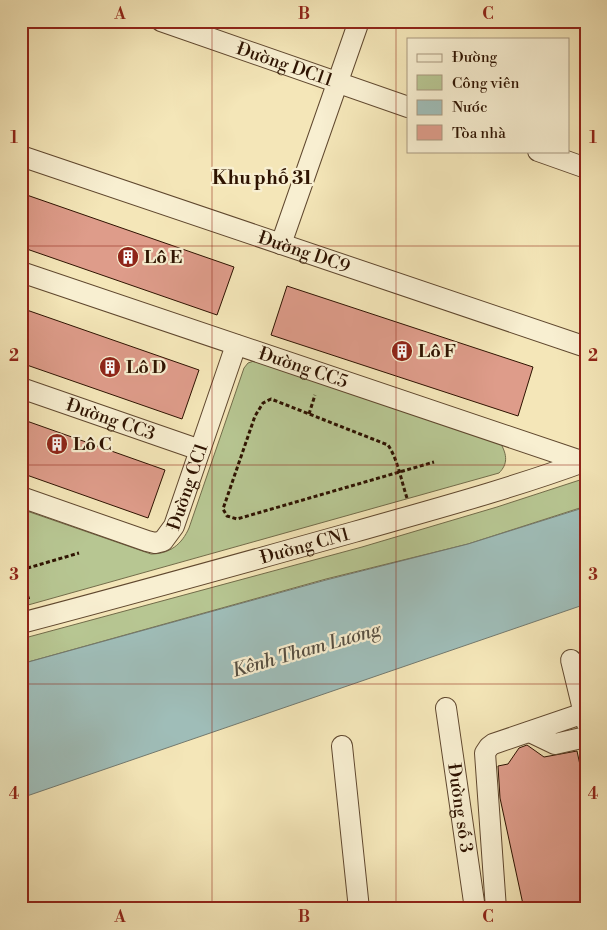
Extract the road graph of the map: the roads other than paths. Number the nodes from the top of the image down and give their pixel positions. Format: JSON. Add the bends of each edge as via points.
{"nodes":[{"id":1,"x":161,"y":21,"type":"edge"},
{"id":2,"x":359,"y":21,"type":"edge"},
{"id":3,"x":337,"y":82,"type":"junction"},
{"id":4,"x":407,"y":107,"type":"edge"},
{"id":5,"x":541,"y":152,"type":"edge"},
{"id":6,"x":21,"y":156,"type":"edge"},
{"id":7,"x":586,"y":168,"type":"edge"},
{"id":8,"x":281,"y":244,"type":"junction"},
{"id":9,"x":21,"y":272,"type":"edge"},
{"id":10,"x":236,"y":345,"type":"junction"},
{"id":11,"x":586,"y":347,"type":"edge"},
{"id":12,"x":21,"y":388,"type":"edge"},
{"id":13,"x":200,"y":450,"type":"junction"},
{"id":14,"x":585,"y":462,"type":"edge"},
{"id":15,"x":21,"y":498,"type":"edge"},
{"id":16,"x":21,"y":623,"type":"edge"},
{"id":17,"x":571,"y":660,"type":"dead end"},
{"id":18,"x":446,"y":708,"type":"dead end"},
{"id":19,"x":585,"y":717,"type":"edge"},
{"id":20,"x":530,"y":732,"type":"junction"},
{"id":21,"x":586,"y":737,"type":"edge"},
{"id":22,"x":342,"y":746,"type":"dead end"},
{"id":23,"x":359,"y":909,"type":"edge"},
{"id":24,"x":475,"y":909,"type":"edge"},
{"id":25,"x":496,"y":909,"type":"edge"}],
"edges":[{"from":1,"to":3,"type":"street","name":"Đường DC11"},
{"from":2,"to":3,"type":"street"},
{"from":3,"to":4,"type":"street","name":"Đường DC11"},
{"from":3,"to":8,"type":"street"},
{"from":5,"to":7,"type":"street"},
{"from":6,"to":8,"type":"street","name":"Đường DC9"},
{"from":8,"to":11,"type":"street","name":"Đường DC9"},
{"from":9,"to":10,"type":"street","name":"Đường CC5"},
{"from":10,"to":13,"type":"street","name":"Đường CC1"},
{"from":10,"to":14,"type":"street","name":"Đường CC5"},
{"from":12,"to":13,"type":"street","name":"Đường CC3"},
{"from":13,"to":15,"type":"street","name":"Đường CC1","via":[[174,526],[163,541],[147,541]]},
{"from":14,"to":16,"type":"street","name":"Đường CN1","via":[[412,516]]},
{"from":17,"to":19,"type":"street"},
{"from":18,"to":24,"type":"street","name":"Đường số 3"},
{"from":19,"to":20,"type":"street"},
{"from":20,"to":21,"type":"street","via":[[555,744]]},
{"from":20,"to":25,"type":"street","via":[[493,744],[485,753]]},
{"from":22,"to":23,"type":"street"}]}
